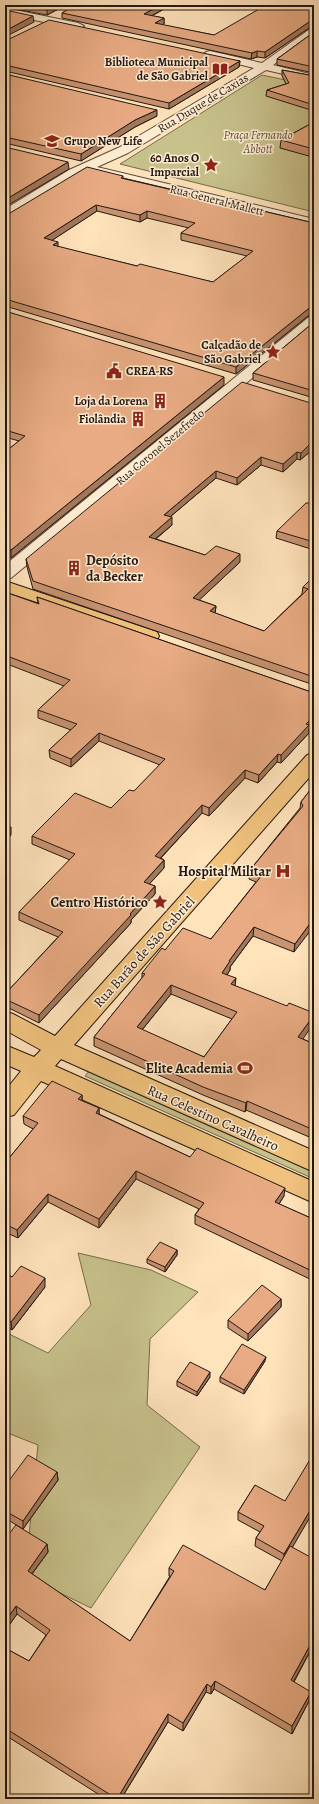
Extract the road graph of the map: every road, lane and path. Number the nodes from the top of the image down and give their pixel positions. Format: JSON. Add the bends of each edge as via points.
{"nodes":[{"id":1,"x":5,"y":11,"type":"edge"},
{"id":2,"x":63,"y":12,"type":"edge"},
{"id":3,"x":49,"y":20,"type":"junction"},
{"id":4,"x":37,"y":27,"type":"edge"},
{"id":5,"x":87,"y":28,"type":"edge"},
{"id":6,"x":314,"y":32,"type":"edge"},
{"id":7,"x":202,"y":53,"type":"edge"},
{"id":8,"x":263,"y":67,"type":"junction"},
{"id":9,"x":314,"y":78,"type":"edge"},
{"id":10,"x":163,"y":113,"type":"edge"},
{"id":11,"x":181,"y":117,"type":"junction"},
{"id":12,"x":124,"y":150,"type":"junction"},
{"id":13,"x":70,"y":164,"type":"dead end"},
{"id":14,"x":84,"y":168,"type":"junction"},
{"id":15,"x":119,"y":176,"type":"junction"},
{"id":16,"x":5,"y":214,"type":"edge"},
{"id":17,"x":314,"y":223,"type":"edge"},
{"id":18,"x":314,"y":320,"type":"edge"},
{"id":19,"x":219,"y":376,"type":"edge"},
{"id":20,"x":237,"y":382,"type":"junction"},
{"id":21,"x":258,"y":388,"type":"edge"},
{"id":22,"x":5,"y":574,"type":"edge"},
{"id":23,"x":5,"y":586,"type":"edge"},
{"id":24,"x":163,"y":641,"type":"edge"},
{"id":25,"x":314,"y":759,"type":"edge"},
{"id":26,"x":5,"y":1020,"type":"edge"},
{"id":27,"x":58,"y":1048,"type":"junction"},
{"id":28,"x":5,"y":1054,"type":"edge"},
{"id":29,"x":37,"y":1069,"type":"junction"},
{"id":30,"x":5,"y":1108,"type":"edge"},
{"id":31,"x":314,"y":1162,"type":"edge"},
{"id":32,"x":314,"y":1193,"type":"edge"}],
"edges":[{"from":1,"to":3,"type":"street"},
{"from":2,"to":3,"type":"street"},
{"from":3,"to":4,"type":"street"},
{"from":3,"to":5,"type":"street"},
{"from":6,"to":8,"type":"street","name":"Rua Duque de Caxias"},
{"from":7,"to":8,"type":"street"},
{"from":8,"to":9,"type":"street"},
{"from":8,"to":11,"type":"street","name":"Rua Duque de Caxias"},
{"from":10,"to":11,"type":"street"},
{"from":11,"to":12,"type":"street","name":"Rua Duque de Caxias"},
{"from":12,"to":14,"type":"street","name":"Rua Duque de Caxias"},
{"from":12,"to":15,"type":"street","via":[[119,164]]},
{"from":13,"to":14,"type":"street","name":"Rua General Mallett"},
{"from":14,"to":15,"type":"street","name":"Rua General Mallett"},
{"from":14,"to":16,"type":"street","name":"Rua Duque de Caxias"},
{"from":15,"to":17,"type":"street","name":"Rua General Mallett"},
{"from":18,"to":20,"type":"street","name":"Rua Coronel Sezefredo"},
{"from":19,"to":20,"type":"street"},
{"from":20,"to":21,"type":"street"},
{"from":20,"to":22,"type":"street","name":"Rua Coronel Sezefredo"},
{"from":23,"to":24,"type":"main road"},
{"from":25,"to":27,"type":"main road","name":"Rua Barão de São Gabriel"},
{"from":26,"to":27,"type":"main road","name":"Rua Celestino Cavalheiro"},
{"from":27,"to":29,"type":"main road","name":"Rua Barão de São Gabriel"},
{"from":27,"to":31,"type":"main road","name":"Rua Celestino Cavalheiro"},
{"from":28,"to":29,"type":"main road","name":"Rua Celestino Cavalheiro"},
{"from":29,"to":30,"type":"main road","name":"Rua Barão de São Gabriel"},
{"from":29,"to":32,"type":"main road","name":"Rua Celestino Cavalheiro"}]}
